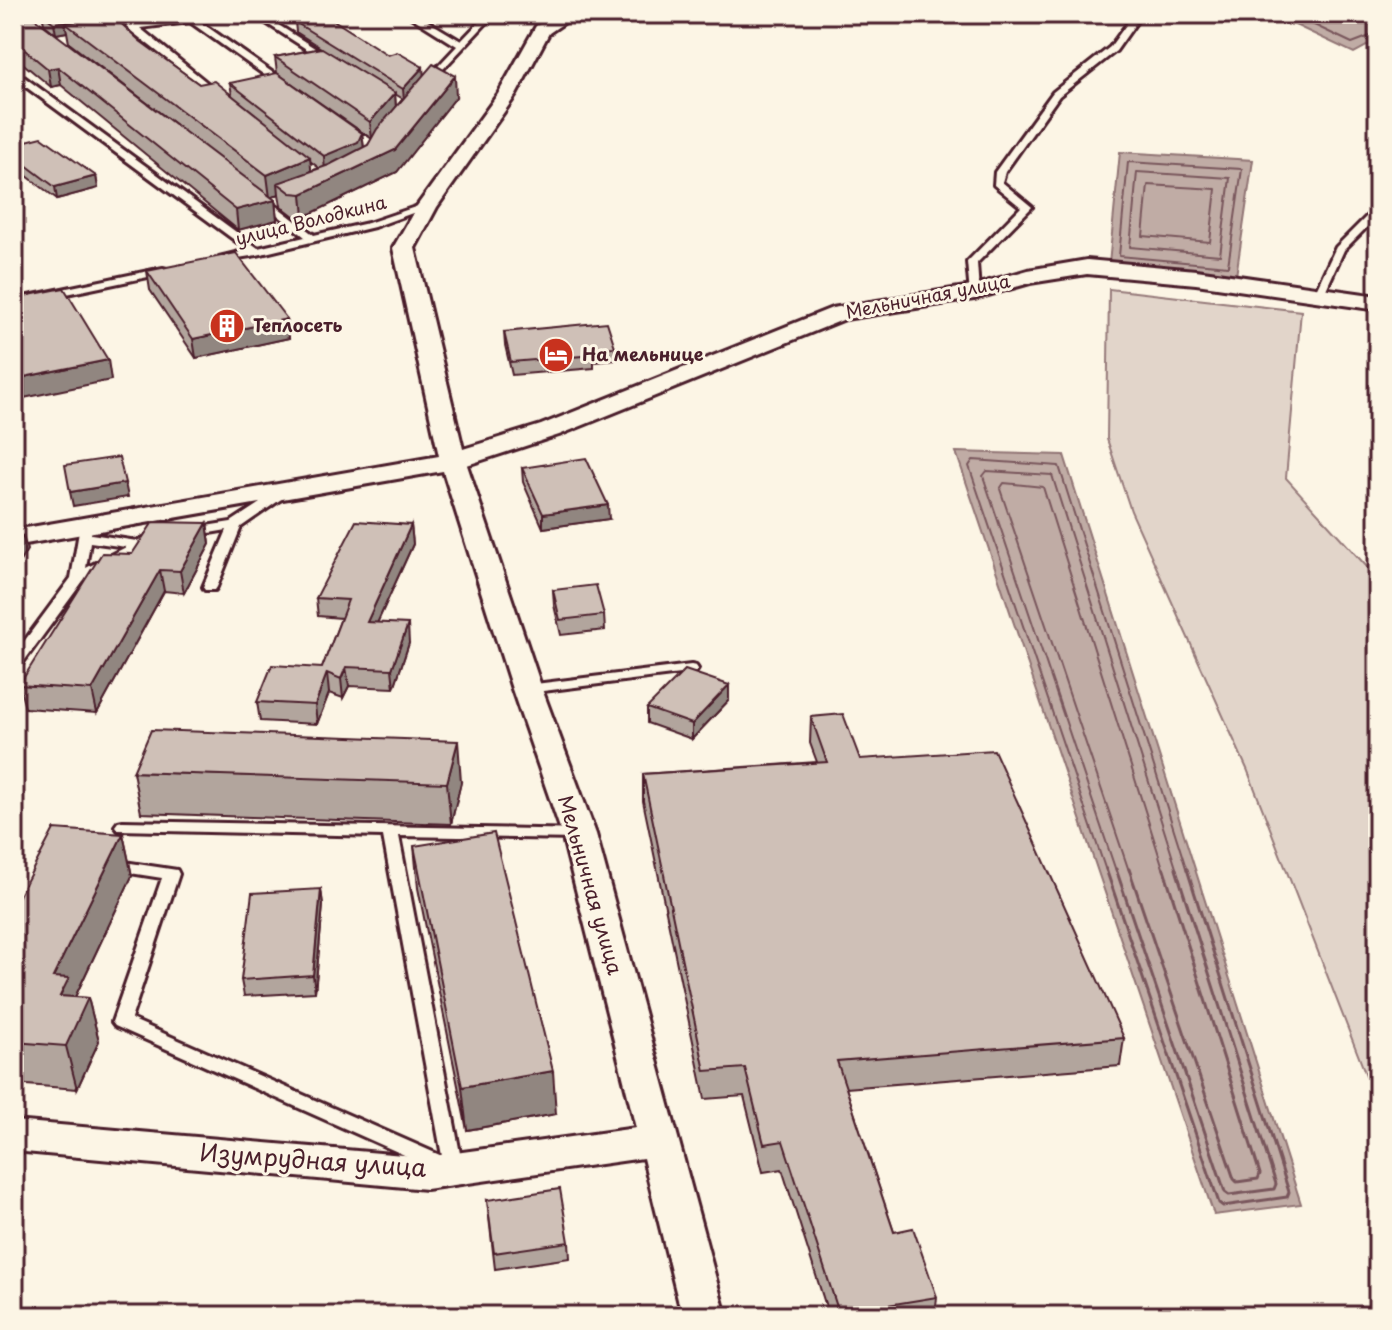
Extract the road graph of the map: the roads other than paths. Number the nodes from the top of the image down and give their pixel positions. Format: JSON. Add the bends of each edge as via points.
{"nodes":[{"id":1,"x":241,"y":14,"type":"edge"},
{"id":2,"x":256,"y":14,"type":"edge"},
{"id":3,"x":410,"y":14,"type":"edge"},
{"id":4,"x":491,"y":14,"type":"edge"},
{"id":5,"x":569,"y":14,"type":"edge"},
{"id":6,"x":1138,"y":14,"type":"edge"},
{"id":7,"x":192,"y":20,"type":"junction"},
{"id":8,"x":133,"y":27,"type":"junction"},
{"id":9,"x":117,"y":30,"type":"edge"},
{"id":10,"x":460,"y":44,"type":"dead end"},
{"id":11,"x":331,"y":61,"type":"edge"},
{"id":12,"x":21,"y":79,"type":"dead end"},
{"id":13,"x":426,"y":85,"type":"edge"},
{"id":14,"x":296,"y":93,"type":"edge"},
{"id":15,"x":230,"y":105,"type":"edge"},
{"id":16,"x":258,"y":195,"type":"edge"},
{"id":17,"x":285,"y":199,"type":"edge"},
{"id":18,"x":270,"y":204,"type":"junction"},
{"id":19,"x":427,"y":206,"type":"junction"},
{"id":20,"x":1378,"y":210,"type":"edge"},
{"id":21,"x":312,"y":238,"type":"junction"},
{"id":22,"x":257,"y":252,"type":"junction"},
{"id":23,"x":212,"y":261,"type":"edge"},
{"id":24,"x":181,"y":268,"type":"edge"},
{"id":25,"x":974,"y":292,"type":"junction"},
{"id":26,"x":1319,"y":294,"type":"junction"},
{"id":27,"x":14,"y":302,"type":"edge"},
{"id":28,"x":1378,"y":303,"type":"edge"},
{"id":29,"x":453,"y":461,"type":"junction"},
{"id":30,"x":283,"y":492,"type":"junction"},
{"id":31,"x":235,"y":525,"type":"junction"},
{"id":32,"x":85,"y":531,"type":"junction"},
{"id":33,"x":14,"y":538,"type":"edge"},
{"id":34,"x":139,"y":545,"type":"junction"},
{"id":35,"x":78,"y":578,"type":"junction"},
{"id":36,"x":210,"y":587,"type":"dead end"},
{"id":37,"x":14,"y":665,"type":"edge"},
{"id":38,"x":691,"y":669,"type":"edge"},
{"id":39,"x":527,"y":689,"type":"junction"},
{"id":40,"x":123,"y":826,"type":"dead end"},
{"id":41,"x":390,"y":830,"type":"junction"},
{"id":42,"x":579,"y":834,"type":"junction"},
{"id":43,"x":87,"y":861,"type":"edge"},
{"id":44,"x":14,"y":1136,"type":"edge"},
{"id":45,"x":658,"y":1140,"type":"junction"},
{"id":46,"x":454,"y":1169,"type":"junction"},
{"id":47,"x":704,"y":1316,"type":"edge"}],
"edges":[{"from":1,"to":7,"type":"lane"},
{"from":2,"to":11,"type":"lane"},
{"from":3,"to":10,"type":"lane"},
{"from":4,"to":13,"type":"lane"},
{"from":5,"to":19,"type":"street","name":"Мельничная улица","via":[[542,30],[507,95]]},
{"from":6,"to":25,"type":"lane","via":[[1113,49],[1056,94],[1000,172],[997,183],[1027,207],[972,262]]},
{"from":7,"to":8,"type":"lane"},
{"from":7,"to":14,"type":"lane"},
{"from":8,"to":9,"type":"lane"},
{"from":8,"to":15,"type":"lane"},
{"from":12,"to":22,"type":"lane"},
{"from":16,"to":18,"type":"lane"},
{"from":17,"to":18,"type":"lane"},
{"from":18,"to":21,"type":"lane"},
{"from":19,"to":21,"type":"lane","name":"улица Володкина"},
{"from":19,"to":29,"type":"street","name":"Мельничная улица","via":[[404,248]]},
{"from":20,"to":26,"type":"lane","via":[[1340,249]]},
{"from":21,"to":22,"type":"lane","name":"улица Володкина"},
{"from":22,"to":23,"type":"lane","name":"улица Володкина"},
{"from":24,"to":27,"type":"lane"},
{"from":25,"to":26,"type":"street","name":"Мельничная улица","via":[[1087,267]]},
{"from":25,"to":29,"type":"street","name":"Мельничная улица","via":[[840,313],[550,430]]},
{"from":26,"to":28,"type":"street","name":"Мельничная улица"},
{"from":29,"to":30,"type":"street","name":"Мельничная улица"},
{"from":29,"to":39,"type":"street","name":"Мельничная улица"},
{"from":30,"to":31,"type":"lane"},
{"from":30,"to":32,"type":"street","name":"Мельничная улица"},
{"from":31,"to":34,"type":"lane","via":[[153,537]]},
{"from":31,"to":36,"type":"lane"},
{"from":32,"to":33,"type":"street","name":"Мельничная улица"},
{"from":32,"to":34,"type":"lane"},
{"from":32,"to":35,"type":"lane"},
{"from":34,"to":35,"type":"lane"},
{"from":35,"to":37,"type":"lane"},
{"from":38,"to":39,"type":"lane"},
{"from":39,"to":42,"type":"street","name":"Мельничная улица"},
{"from":40,"to":41,"type":"lane"},
{"from":41,"to":42,"type":"lane"},
{"from":41,"to":46,"type":"lane"},
{"from":42,"to":45,"type":"street","name":"Мельничная улица"},
{"from":43,"to":46,"type":"lane","via":[[171,874],[121,1022]]},
{"from":44,"to":46,"type":"street","name":"Изумрудная улица","via":[[426,1173]]},
{"from":45,"to":46,"type":"street","name":"Изумрудная улица"},
{"from":45,"to":47,"type":"street","name":"Мельничная улица"}]}
